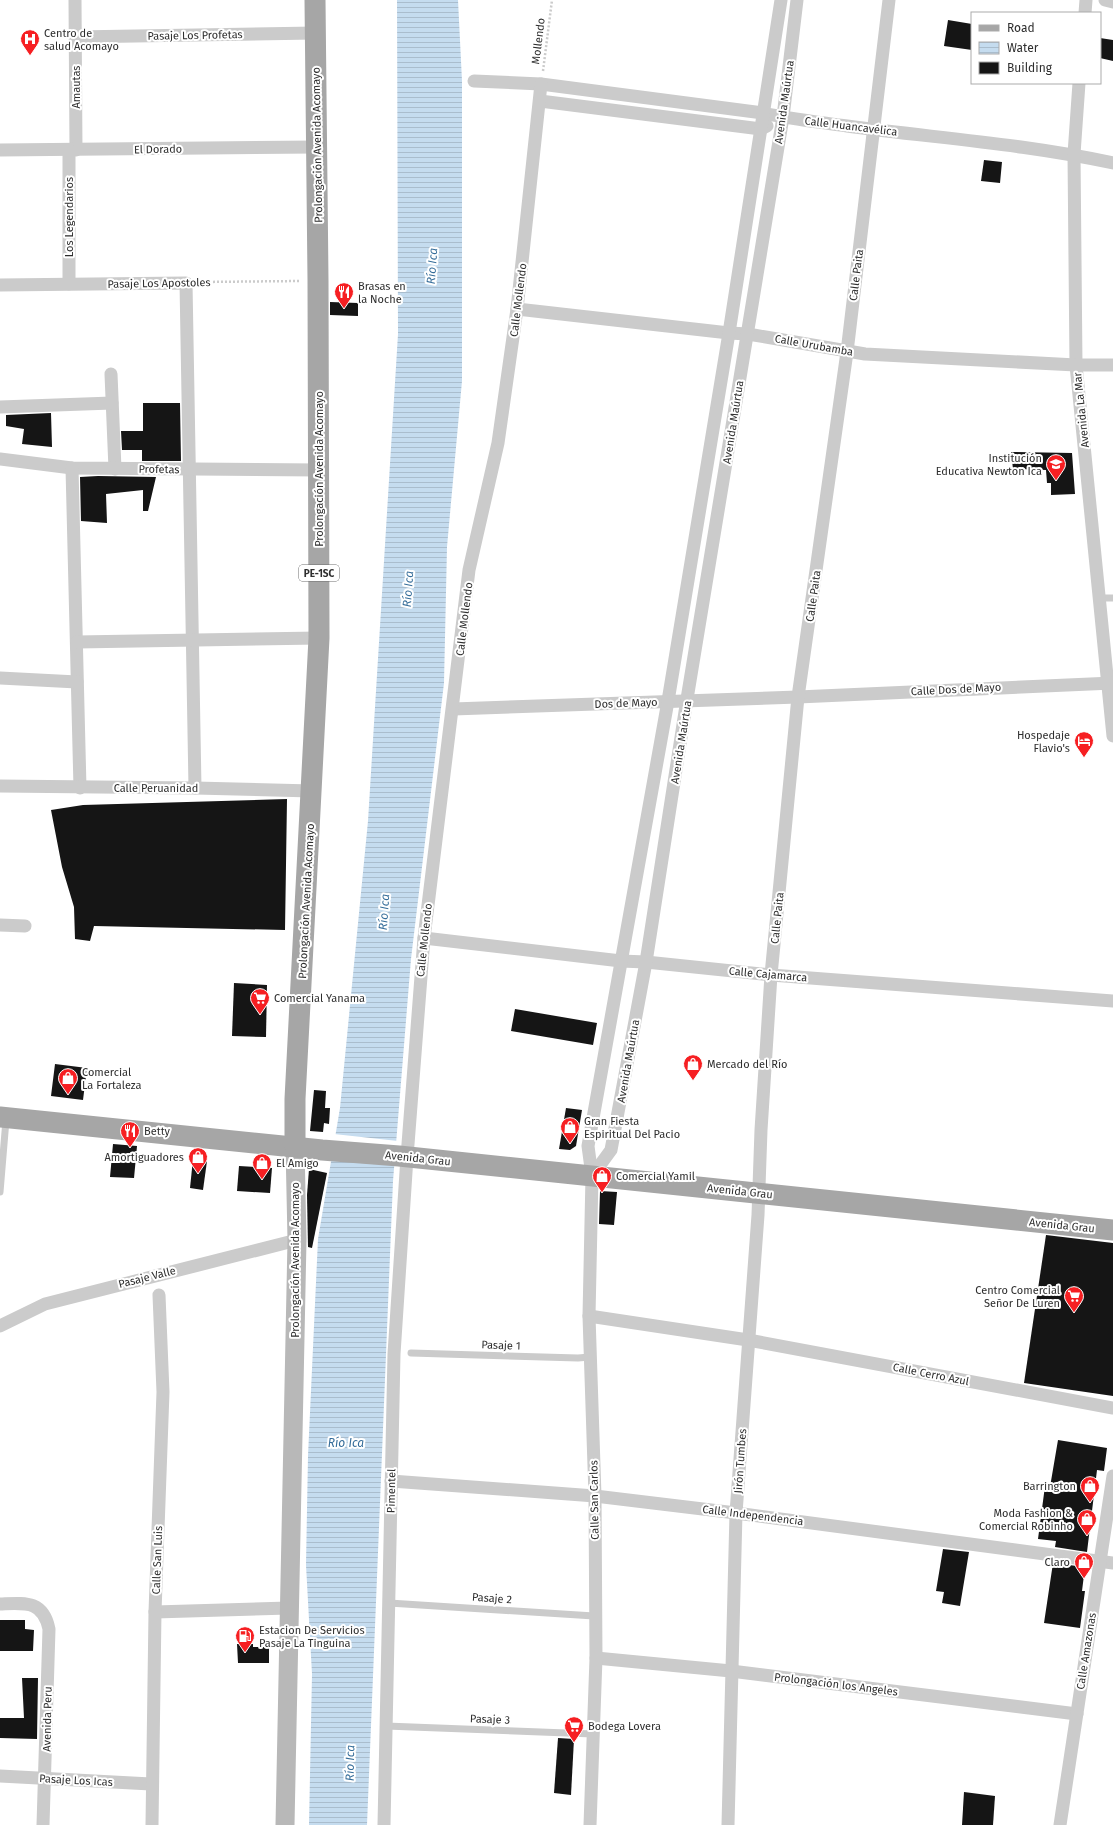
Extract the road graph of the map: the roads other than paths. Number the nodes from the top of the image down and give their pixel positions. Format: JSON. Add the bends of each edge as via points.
{"nodes":[{"id":1,"x":75,"y":0,"type":"edge"},
{"id":2,"x":315,"y":0,"type":"edge"},
{"id":3,"x":781,"y":0,"type":"edge"},
{"id":4,"x":797,"y":0,"type":"edge"},
{"id":5,"x":888,"y":0,"type":"edge"},
{"id":6,"x":1086,"y":0,"type":"edge"},
{"id":7,"x":1105,"y":0,"type":"edge"},
{"id":8,"x":1113,"y":2,"type":"edge"},
{"id":9,"x":1085,"y":12,"type":"edge"},
{"id":10,"x":315,"y":33,"type":"junction"},
{"id":11,"x":75,"y":37,"type":"junction"},
{"id":12,"x":474,"y":81,"type":"dead end"},
{"id":13,"x":541,"y":84,"type":"junction"},
{"id":14,"x":1079,"y":84,"type":"edge"},
{"id":15,"x":540,"y":101,"type":"junction"},
{"id":16,"x":763,"y":113,"type":"junction"},
{"id":17,"x":783,"y":117,"type":"junction"},
{"id":18,"x":760,"y":129,"type":"junction"},
{"id":19,"x":873,"y":129,"type":"junction"},
{"id":20,"x":317,"y":147,"type":"junction"},
{"id":21,"x":0,"y":150,"type":"edge"},
{"id":22,"x":73,"y":150,"type":"junction"},
{"id":23,"x":1074,"y":154,"type":"junction"},
{"id":24,"x":1113,"y":162,"type":"edge"},
{"id":25,"x":69,"y":284,"type":"junction"},
{"id":26,"x":0,"y":285,"type":"edge"},
{"id":27,"x":517,"y":309,"type":"junction"},
{"id":28,"x":729,"y":333,"type":"junction"},
{"id":29,"x":748,"y":334,"type":"junction"},
{"id":30,"x":847,"y":352,"type":"junction"},
{"id":31,"x":1076,"y":365,"type":"junction"},
{"id":32,"x":1113,"y":365,"type":"edge"},
{"id":33,"x":110,"y":374,"type":"dead end"},
{"id":34,"x":112,"y":403,"type":"junction"},
{"id":35,"x":0,"y":407,"type":"edge"},
{"id":36,"x":0,"y":459,"type":"edge"},
{"id":37,"x":72,"y":468,"type":"junction"},
{"id":38,"x":115,"y":469,"type":"junction"},
{"id":39,"x":189,"y":470,"type":"junction"},
{"id":40,"x":319,"y":470,"type":"junction"},
{"id":41,"x":1100,"y":598,"type":"junction"},
{"id":42,"x":1113,"y":598,"type":"edge"},
{"id":43,"x":319,"y":638,"type":"junction"},
{"id":44,"x":192,"y":640,"type":"junction"},
{"id":45,"x":77,"y":642,"type":"junction"},
{"id":46,"x":1110,"y":677,"type":"edge"},
{"id":47,"x":0,"y":678,"type":"edge"},
{"id":48,"x":77,"y":682,"type":"junction"},
{"id":49,"x":798,"y":697,"type":"junction"},
{"id":50,"x":687,"y":699,"type":"junction"},
{"id":51,"x":668,"y":701,"type":"junction"},
{"id":52,"x":453,"y":709,"type":"junction"},
{"id":53,"x":1113,"y":736,"type":"edge"},
{"id":54,"x":0,"y":786,"type":"edge"},
{"id":55,"x":80,"y":788,"type":"junction"},
{"id":56,"x":195,"y":788,"type":"junction"},
{"id":57,"x":312,"y":791,"type":"junction"},
{"id":58,"x":0,"y":925,"type":"edge"},
{"id":59,"x":25,"y":926,"type":"dead end"},
{"id":60,"x":424,"y":938,"type":"junction"},
{"id":61,"x":621,"y":961,"type":"junction"},
{"id":62,"x":646,"y":962,"type":"junction"},
{"id":63,"x":771,"y":975,"type":"junction"},
{"id":64,"x":1113,"y":1001,"type":"edge"},
{"id":65,"x":3,"y":1118,"type":"edge"},
{"id":66,"x":296,"y":1146,"type":"junction"},
{"id":67,"x":403,"y":1156,"type":"junction"},
{"id":68,"x":592,"y":1176,"type":"junction"},
{"id":69,"x":0,"y":1192,"type":"edge"},
{"id":70,"x":759,"y":1193,"type":"junction"},
{"id":71,"x":1113,"y":1230,"type":"edge"},
{"id":72,"x":297,"y":1240,"type":"junction"},
{"id":73,"x":159,"y":1295,"type":"dead end"},
{"id":74,"x":589,"y":1316,"type":"junction"},
{"id":75,"x":0,"y":1326,"type":"edge"},
{"id":76,"x":748,"y":1340,"type":"junction"},
{"id":77,"x":411,"y":1353,"type":"dead end"},
{"id":78,"x":590,"y":1357,"type":"junction"},
{"id":79,"x":1113,"y":1408,"type":"edge"},
{"id":80,"x":1113,"y":1476,"type":"edge"},
{"id":81,"x":391,"y":1481,"type":"junction"},
{"id":82,"x":595,"y":1496,"type":"junction"},
{"id":83,"x":736,"y":1513,"type":"junction"},
{"id":84,"x":1100,"y":1562,"type":"junction"},
{"id":85,"x":1113,"y":1563,"type":"edge"},
{"id":86,"x":389,"y":1603,"type":"junction"},
{"id":87,"x":0,"y":1604,"type":"edge"},
{"id":88,"x":289,"y":1608,"type":"junction"},
{"id":89,"x":155,"y":1612,"type":"junction"},
{"id":90,"x":594,"y":1616,"type":"junction"},
{"id":91,"x":596,"y":1658,"type":"junction"},
{"id":92,"x":731,"y":1671,"type":"junction"},
{"id":93,"x":1076,"y":1714,"type":"junction"},
{"id":94,"x":386,"y":1726,"type":"junction"},
{"id":95,"x":593,"y":1734,"type":"junction"},
{"id":96,"x":0,"y":1776,"type":"edge"},
{"id":97,"x":46,"y":1778,"type":"junction"},
{"id":98,"x":151,"y":1784,"type":"junction"},
{"id":99,"x":44,"y":1825,"type":"edge"},
{"id":100,"x":152,"y":1825,"type":"edge"},
{"id":101,"x":285,"y":1825,"type":"edge"},
{"id":102,"x":384,"y":1825,"type":"edge"},
{"id":103,"x":590,"y":1825,"type":"edge"},
{"id":104,"x":728,"y":1825,"type":"edge"},
{"id":105,"x":1060,"y":1825,"type":"edge"}],
"edges":[{"from":1,"to":11,"type":"street","name":"Amautas"},
{"from":2,"to":10,"type":"main road","name":"Prolongación Avenida Acomayo","number":"PE-1SC"},
{"from":3,"to":16,"type":"street","name":"Avenida Maúrtua"},
{"from":4,"to":17,"type":"street","name":"Avenida Maúrtua"},
{"from":5,"to":19,"type":"street","name":"Calle Paita"},
{"from":6,"to":9,"type":"street"},
{"from":7,"to":8,"type":"street"},
{"from":10,"to":11,"type":"street","name":"Pasaje Los Profetas"},
{"from":10,"to":20,"type":"main road","name":"Prolongación Avenida Acomayo","number":"PE-1SC"},
{"from":11,"to":22,"type":"street","name":"Amautas"},
{"from":12,"to":13,"type":"street","name":"Calle Huancavélica"},
{"from":13,"to":15,"type":"street","name":"Calle Mollendo"},
{"from":13,"to":16,"type":"street","name":"Calle Huancavélica"},
{"from":14,"to":23,"type":"street","name":"Avenida La Mar"},
{"from":15,"to":18,"type":"street"},
{"from":15,"to":27,"type":"street","name":"Calle Mollendo"},
{"from":16,"to":17,"type":"street","name":"Calle Huancavélica"},
{"from":16,"to":18,"type":"street","name":"Avenida Maúrtua"},
{"from":17,"to":18,"type":"street"},
{"from":17,"to":19,"type":"street","name":"Calle Huancavélica"},
{"from":17,"to":29,"type":"street","name":"Avenida Maúrtua"},
{"from":18,"to":28,"type":"street","name":"Avenida Maúrtua"},
{"from":19,"to":23,"type":"street","name":"Calle Huancavélica"},
{"from":19,"to":30,"type":"street","name":"Calle Paita"},
{"from":20,"to":22,"type":"street","name":"El Dorado"},
{"from":20,"to":40,"type":"main road","name":"Prolongación Avenida Acomayo","number":"PE-1SC"},
{"from":21,"to":22,"type":"street","name":"El Dorado"},
{"from":22,"to":25,"type":"street","name":"Los Legendarios"},
{"from":23,"to":24,"type":"street","name":"Calle Huancavélica"},
{"from":23,"to":31,"type":"street","name":"Avenida La Mar"},
{"from":25,"to":26,"type":"street","name":"Pasaje Los Apostoles"},
{"from":25,"to":39,"type":"street","name":"Pasaje Los Apostoles","via":[[186,283]]},
{"from":27,"to":28,"type":"street","name":"Calle Urubamba"},
{"from":27,"to":52,"type":"street","name":"Calle Mollendo","via":[[498,443],[469,570]]},
{"from":28,"to":29,"type":"street","name":"Calle Urubamba"},
{"from":28,"to":51,"type":"street","name":"Avenida Maúrtua"},
{"from":29,"to":30,"type":"street","name":"Calle Urubamba"},
{"from":29,"to":50,"type":"street","name":"Avenida Maúrtua"},
{"from":30,"to":31,"type":"street","name":"Calle Urubamba"},
{"from":30,"to":49,"type":"street","name":"Calle Paita"},
{"from":31,"to":32,"type":"street","name":"Calle Urubamba"},
{"from":31,"to":41,"type":"street","name":"Avenida La Mar"},
{"from":33,"to":34,"type":"street"},
{"from":34,"to":35,"type":"street"},
{"from":34,"to":38,"type":"street"},
{"from":36,"to":37,"type":"street","name":"Profetas"},
{"from":37,"to":38,"type":"street","name":"Profetas"},
{"from":37,"to":45,"type":"street"},
{"from":38,"to":39,"type":"street","name":"Profetas"},
{"from":39,"to":40,"type":"street","name":"Profetas"},
{"from":39,"to":44,"type":"street"},
{"from":40,"to":43,"type":"main road","name":"Prolongación Avenida Acomayo","number":"PE-1SC"},
{"from":41,"to":42,"type":"lane"},
{"from":41,"to":46,"type":"street","name":"Avenida La Mar"},
{"from":43,"to":44,"type":"street"},
{"from":43,"to":57,"type":"main road","name":"Prolongación Avenida Acomayo","number":"PE-1SC"},
{"from":44,"to":45,"type":"street"},
{"from":44,"to":56,"type":"street"},
{"from":45,"to":48,"type":"street"},
{"from":46,"to":49,"type":"street","name":"Calle Dos de Mayo"},
{"from":46,"to":53,"type":"street","name":"Avenida La Mar"},
{"from":47,"to":48,"type":"street"},
{"from":48,"to":55,"type":"street"},
{"from":49,"to":50,"type":"street","name":"Dos de Mayo"},
{"from":49,"to":63,"type":"street","name":"Calle Paita"},
{"from":50,"to":51,"type":"street","name":"Dos de Mayo"},
{"from":50,"to":62,"type":"street","name":"Avenida Maúrtua"},
{"from":51,"to":52,"type":"street","name":"Dos de Mayo"},
{"from":51,"to":61,"type":"street","name":"Avenida Maúrtua"},
{"from":52,"to":60,"type":"street","name":"Calle Mollendo"},
{"from":54,"to":55,"type":"street","name":"Calle Peruanidad"},
{"from":55,"to":56,"type":"street","name":"Calle Peruanidad"},
{"from":56,"to":57,"type":"street","name":"Calle Peruanidad"},
{"from":57,"to":66,"type":"main road","name":"Prolongación Avenida Acomayo","number":"PE-1SC","via":[[295,1099]]},
{"from":58,"to":59,"type":"street"},
{"from":60,"to":61,"type":"street","name":"Calle Cajamarca"},
{"from":60,"to":67,"type":"street","name":"Calle Mollendo"},
{"from":61,"to":62,"type":"street","name":"Calle Cajamarca"},
{"from":61,"to":68,"type":"street","name":"Avenida Maúrtua","via":[[588,1146]]},
{"from":62,"to":63,"type":"street","name":"Calle Cajamarca"},
{"from":62,"to":68,"type":"street","name":"Avenida Maúrtua","via":[[612,1150]]},
{"from":63,"to":64,"type":"street","name":"Calle Cajamarca"},
{"from":63,"to":70,"type":"street","name":"Calle Paita"},
{"from":65,"to":66,"type":"main road","name":"Avenida Grau"},
{"from":65,"to":69,"type":"lane"},
{"from":66,"to":67,"type":"main road","name":"Avenida Grau"},
{"from":66,"to":72,"type":"street","name":"Prolongación Avenida Acomayo"},
{"from":67,"to":68,"type":"main road","name":"Avenida Grau"},
{"from":67,"to":81,"type":"street","name":"Pimentel"},
{"from":68,"to":70,"type":"main road","name":"Avenida Grau"},
{"from":68,"to":74,"type":"street","name":"Calle San Carlos"},
{"from":70,"to":71,"type":"main road","name":"Avenida Grau"},
{"from":70,"to":76,"type":"street","name":"Jirón Tumbes"},
{"from":72,"to":75,"type":"street","name":"Pasaje Valle","via":[[45,1304]]},
{"from":72,"to":88,"type":"street","name":"Prolongación Avenida Acomayo"},
{"from":73,"to":89,"type":"street","name":"Calle San Luis","via":[[163,1392]]},
{"from":74,"to":76,"type":"street","name":"Calle Cerro Azul"},
{"from":74,"to":78,"type":"street","name":"Calle San Carlos"},
{"from":76,"to":79,"type":"street","name":"Calle Cerro Azul"},
{"from":76,"to":83,"type":"street","name":"Jirón Tumbes"},
{"from":77,"to":78,"type":"lane","name":"Pasaje 1"},
{"from":78,"to":82,"type":"street","name":"Calle San Carlos"},
{"from":80,"to":84,"type":"street","name":"Calle Amazonas"},
{"from":81,"to":82,"type":"street","name":"Calle Independencia"},
{"from":81,"to":86,"type":"street","name":"Pimentel"},
{"from":82,"to":83,"type":"street","name":"Calle Independencia"},
{"from":82,"to":90,"type":"street","name":"Calle San Carlos"},
{"from":83,"to":84,"type":"street","name":"Calle Independencia"},
{"from":83,"to":92,"type":"street","name":"Jirón Tumbes"},
{"from":84,"to":85,"type":"street","name":"Calle Independencia"},
{"from":84,"to":93,"type":"street","name":"Calle Amazonas"},
{"from":86,"to":90,"type":"lane","name":"Pasaje 2"},
{"from":86,"to":94,"type":"street","name":"Pimentel"},
{"from":87,"to":97,"type":"street","name":"Avenida Peru","via":[[24,1603],[36,1607],[43,1613],[49,1629]]},
{"from":88,"to":89,"type":"street"},
{"from":88,"to":101,"type":"street","name":"Prolongación Avenida Acomayo"},
{"from":89,"to":98,"type":"street","name":"Calle San Luis"},
{"from":90,"to":91,"type":"street","name":"Calle San Carlos"},
{"from":91,"to":92,"type":"street","name":"Prolongación los Angeles"},
{"from":91,"to":95,"type":"street","name":"Calle San Carlos"},
{"from":92,"to":93,"type":"street","name":"Prolongación los Angeles"},
{"from":92,"to":104,"type":"street","name":"Jirón Tumbes"},
{"from":93,"to":105,"type":"street","name":"Calle Amazonas"},
{"from":94,"to":95,"type":"lane","name":"Pasaje 3"},
{"from":94,"to":102,"type":"street","name":"Pimentel"},
{"from":95,"to":103,"type":"street","name":"Calle San Carlos"},
{"from":96,"to":97,"type":"street","name":"Pasaje Los Icas"},
{"from":97,"to":98,"type":"street","name":"Pasaje Los Icas"},
{"from":97,"to":99,"type":"street","name":"Avenida Peru"},
{"from":98,"to":100,"type":"street","name":"Calle San Luis"}]}
